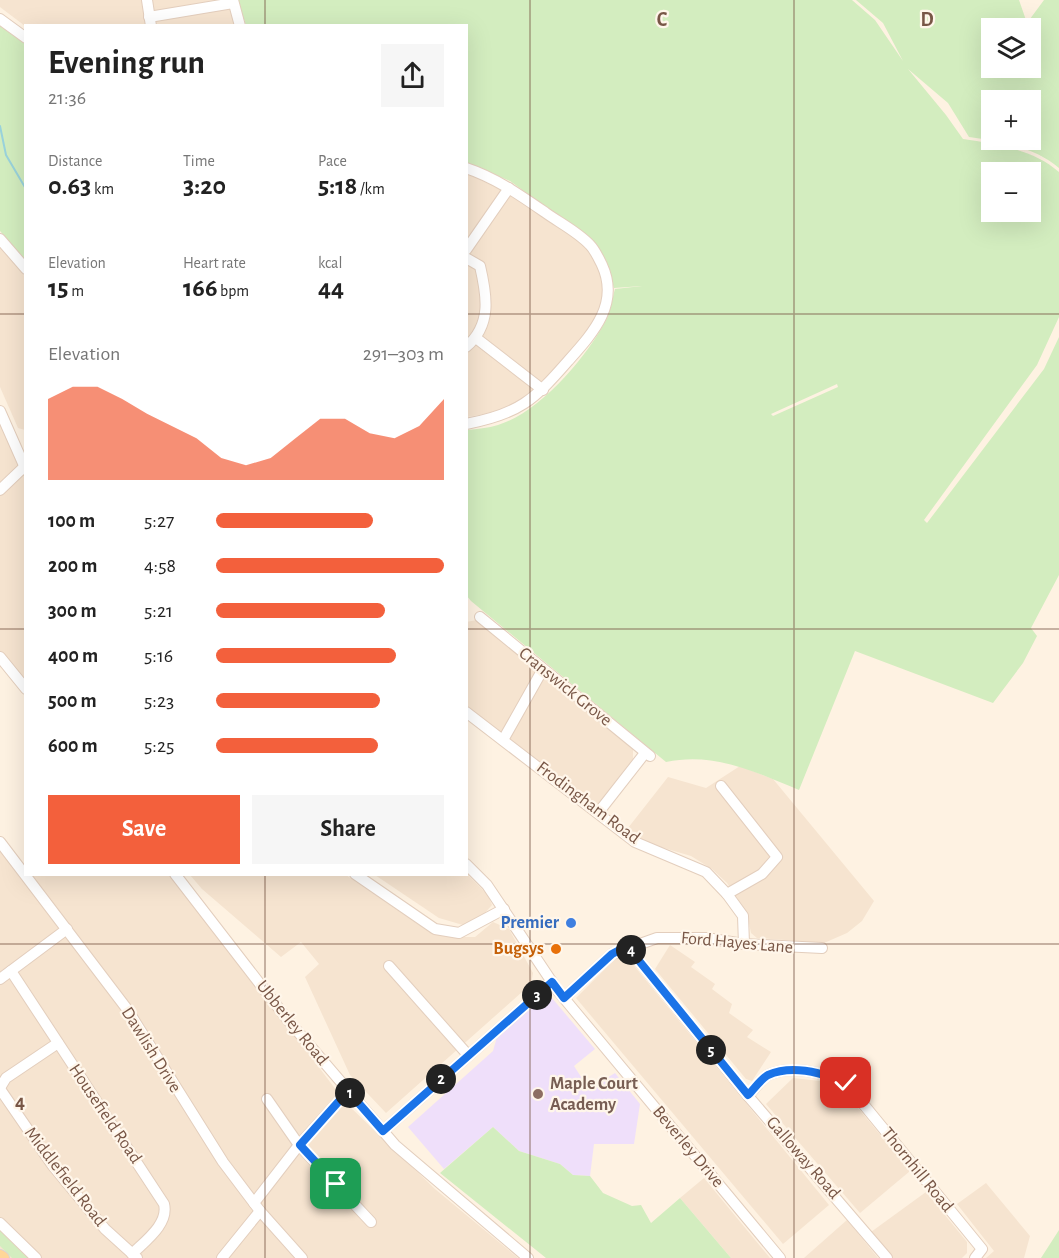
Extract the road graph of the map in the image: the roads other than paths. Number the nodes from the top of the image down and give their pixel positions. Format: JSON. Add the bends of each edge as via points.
{"nodes":[{"id":1,"x":147,"y":0,"type":"edge"},
{"id":2,"x":233,"y":2,"type":"edge"},
{"id":3,"x":0,"y":19,"type":"edge"},
{"id":4,"x":150,"y":21,"type":"edge"},
{"id":5,"x":239,"y":24,"type":"edge"},
{"id":6,"x":24,"y":37,"type":"edge"},
{"id":7,"x":468,"y":169,"type":"edge"},
{"id":8,"x":509,"y":188,"type":"junction"},
{"id":9,"x":0,"y":239,"type":"edge"},
{"id":10,"x":468,"y":247,"type":"edge"},
{"id":11,"x":468,"y":259,"type":"edge"},
{"id":12,"x":24,"y":267,"type":"edge"},
{"id":13,"x":476,"y":338,"type":"junction"},
{"id":14,"x":468,"y":345,"type":"edge"},
{"id":15,"x":543,"y":390,"type":"junction"},
{"id":16,"x":0,"y":411,"type":"edge"},
{"id":17,"x":468,"y":424,"type":"edge"},
{"id":18,"x":21,"y":447,"type":"edge"},
{"id":19,"x":24,"y":463,"type":"edge"},
{"id":20,"x":24,"y":469,"type":"edge"},
{"id":21,"x":0,"y":490,"type":"edge"},
{"id":22,"x":480,"y":617,"type":"dead end"},
{"id":23,"x":0,"y":657,"type":"edge"},
{"id":24,"x":543,"y":669,"type":"junction"},
{"id":25,"x":24,"y":687,"type":"edge"},
{"id":26,"x":468,"y":714,"type":"edge"},
{"id":27,"x":503,"y":740,"type":"junction"},
{"id":28,"x":721,"y":786,"type":"dead end"},
{"id":29,"x":598,"y":813,"type":"junction"},
{"id":30,"x":0,"y":842,"type":"edge"},
{"id":31,"x":4,"y":857,"type":"edge"},
{"id":32,"x":468,"y":866,"type":"edge"},
{"id":33,"x":24,"y":871,"type":"edge"},
{"id":34,"x":177,"y":876,"type":"edge"},
{"id":35,"x":358,"y":876,"type":"edge"},
{"id":36,"x":33,"y":877,"type":"edge"},
{"id":37,"x":727,"y":894,"type":"junction"},
{"id":38,"x":504,"y":909,"type":"junction"},
{"id":39,"x":67,"y":929,"type":"junction"},
{"id":40,"x":744,"y":944,"type":"junction"},
{"id":41,"x":627,"y":946,"type":"junction"},
{"id":42,"x":822,"y":948,"type":"dead end"},
{"id":43,"x":389,"y":966,"type":"dead end"},
{"id":44,"x":11,"y":971,"type":"junction"},
{"id":45,"x":0,"y":980,"type":"edge"},
{"id":46,"x":552,"y":982,"type":"junction"},
{"id":47,"x":564,"y":998,"type":"junction"},
{"id":48,"x":57,"y":1043,"type":"junction"},
{"id":49,"x":468,"y":1055,"type":"junction"},
{"id":50,"x":0,"y":1088,"type":"edge"},
{"id":51,"x":348,"y":1091,"type":"junction"},
{"id":52,"x":748,"y":1095,"type":"junction"},
{"id":53,"x":267,"y":1099,"type":"dead end"},
{"id":54,"x":383,"y":1131,"type":"junction"},
{"id":55,"x":300,"y":1145,"type":"junction"},
{"id":56,"x":257,"y":1207,"type":"junction"},
{"id":57,"x":372,"y":1222,"type":"dead end"},
{"id":58,"x":0,"y":1223,"type":"edge"},
{"id":59,"x":135,"y":1256,"type":"edge"},
{"id":60,"x":36,"y":1258,"type":"edge"},
{"id":61,"x":222,"y":1258,"type":"edge"},
{"id":62,"x":302,"y":1258,"type":"edge"},
{"id":63,"x":528,"y":1258,"type":"edge"},
{"id":64,"x":780,"y":1258,"type":"edge"},
{"id":65,"x":887,"y":1258,"type":"edge"},
{"id":66,"x":975,"y":1258,"type":"edge"}],
"edges":[{"from":1,"to":4,"type":"street"},
{"from":2,"to":4,"type":"street"},
{"from":2,"to":5,"type":"street"},
{"from":3,"to":6,"type":"street"},
{"from":7,"to":8,"type":"street"},
{"from":8,"to":10,"type":"street"},
{"from":8,"to":15,"type":"street","via":[[591,246],[607,276],[609,291],[602,318]]},
{"from":9,"to":12,"type":"street"},
{"from":11,"to":13,"type":"street","via":[[480,266],[485,290],[486,316]]},
{"from":13,"to":14,"type":"street"},
{"from":13,"to":15,"type":"street"},
{"from":15,"to":17,"type":"street","via":[[521,407],[497,418]]},
{"from":16,"to":18,"type":"street"},
{"from":18,"to":19,"type":"street"},
{"from":20,"to":21,"type":"street"},
{"from":22,"to":24,"type":"street","name":"Cranswick Grove"},
{"from":23,"to":25,"type":"street"},
{"from":24,"to":27,"type":"street"},
{"from":24,"to":29,"type":"street","name":"Cranswick Grove","via":[[648,754]]},
{"from":26,"to":27,"type":"street","name":"Frodingham Road"},
{"from":27,"to":29,"type":"street","name":"Frodingham Road"},
{"from":28,"to":37,"type":"street","via":[[777,857],[762,874]]},
{"from":29,"to":37,"type":"street","name":"Frodingham Road","via":[[635,842],[706,872]]},
{"from":30,"to":31,"type":"street","name":"Dawlish Drive"},
{"from":31,"to":33,"type":"street","name":"Dawlish Drive"},
{"from":32,"to":38,"type":"street","name":"Beverley Drive"},
{"from":34,"to":51,"type":"street","name":"Ubberley Road"},
{"from":35,"to":38,"type":"street","via":[[435,929],[459,933]]},
{"from":36,"to":39,"type":"street","name":"Dawlish Drive"},
{"from":37,"to":40,"type":"street","name":"Frodingham Road","via":[[742,916]]},
{"from":38,"to":46,"type":"street","name":"Beverley Drive"},
{"from":39,"to":44,"type":"street"},
{"from":39,"to":56,"type":"street","name":"Dawlish Drive","via":[[133,1018],[216,1152]]},
{"from":40,"to":41,"type":"street","name":"Ford Hayes Lane","via":[[688,937],[657,938]]},
{"from":40,"to":42,"type":"street","name":"Ford Hayes Lane"},
{"from":41,"to":47,"type":"street","name":"Ford Hayes Lane","via":[[612,954]]},
{"from":41,"to":52,"type":"street","name":"Galloway Road"},
{"from":43,"to":49,"type":"street"},
{"from":44,"to":45,"type":"street"},
{"from":44,"to":48,"type":"street","name":"Housefield Road"},
{"from":46,"to":47,"type":"street","name":"Beverley Drive"},
{"from":46,"to":49,"type":"street"},
{"from":47,"to":64,"type":"street","name":"Beverley Drive"},
{"from":48,"to":50,"type":"street","name":"Middlefield Road","via":[[6,1078]]},
{"from":48,"to":59,"type":"street","name":"Housefield Road","via":[[165,1204],[160,1225]]},
{"from":49,"to":54,"type":"street"},
{"from":50,"to":59,"type":"street","name":"Middlefield Road","via":[[53,1166],[105,1229]]},
{"from":51,"to":54,"type":"street","name":"Ubberley Road"},
{"from":51,"to":55,"type":"street"},
{"from":52,"to":65,"type":"street","name":"Galloway Road"},
{"from":52,"to":66,"type":"street","name":"Thornhill Road","via":[[766,1076],[789,1070],[826,1074],[846,1083],[982,1249]]},
{"from":53,"to":55,"type":"street"},
{"from":54,"to":63,"type":"street","name":"Ubberley Road","via":[[434,1180]]},
{"from":55,"to":56,"type":"street"},
{"from":55,"to":57,"type":"street"},
{"from":56,"to":61,"type":"street"},
{"from":56,"to":62,"type":"street","name":"Dawlish Drive"},
{"from":58,"to":60,"type":"street"}]}
